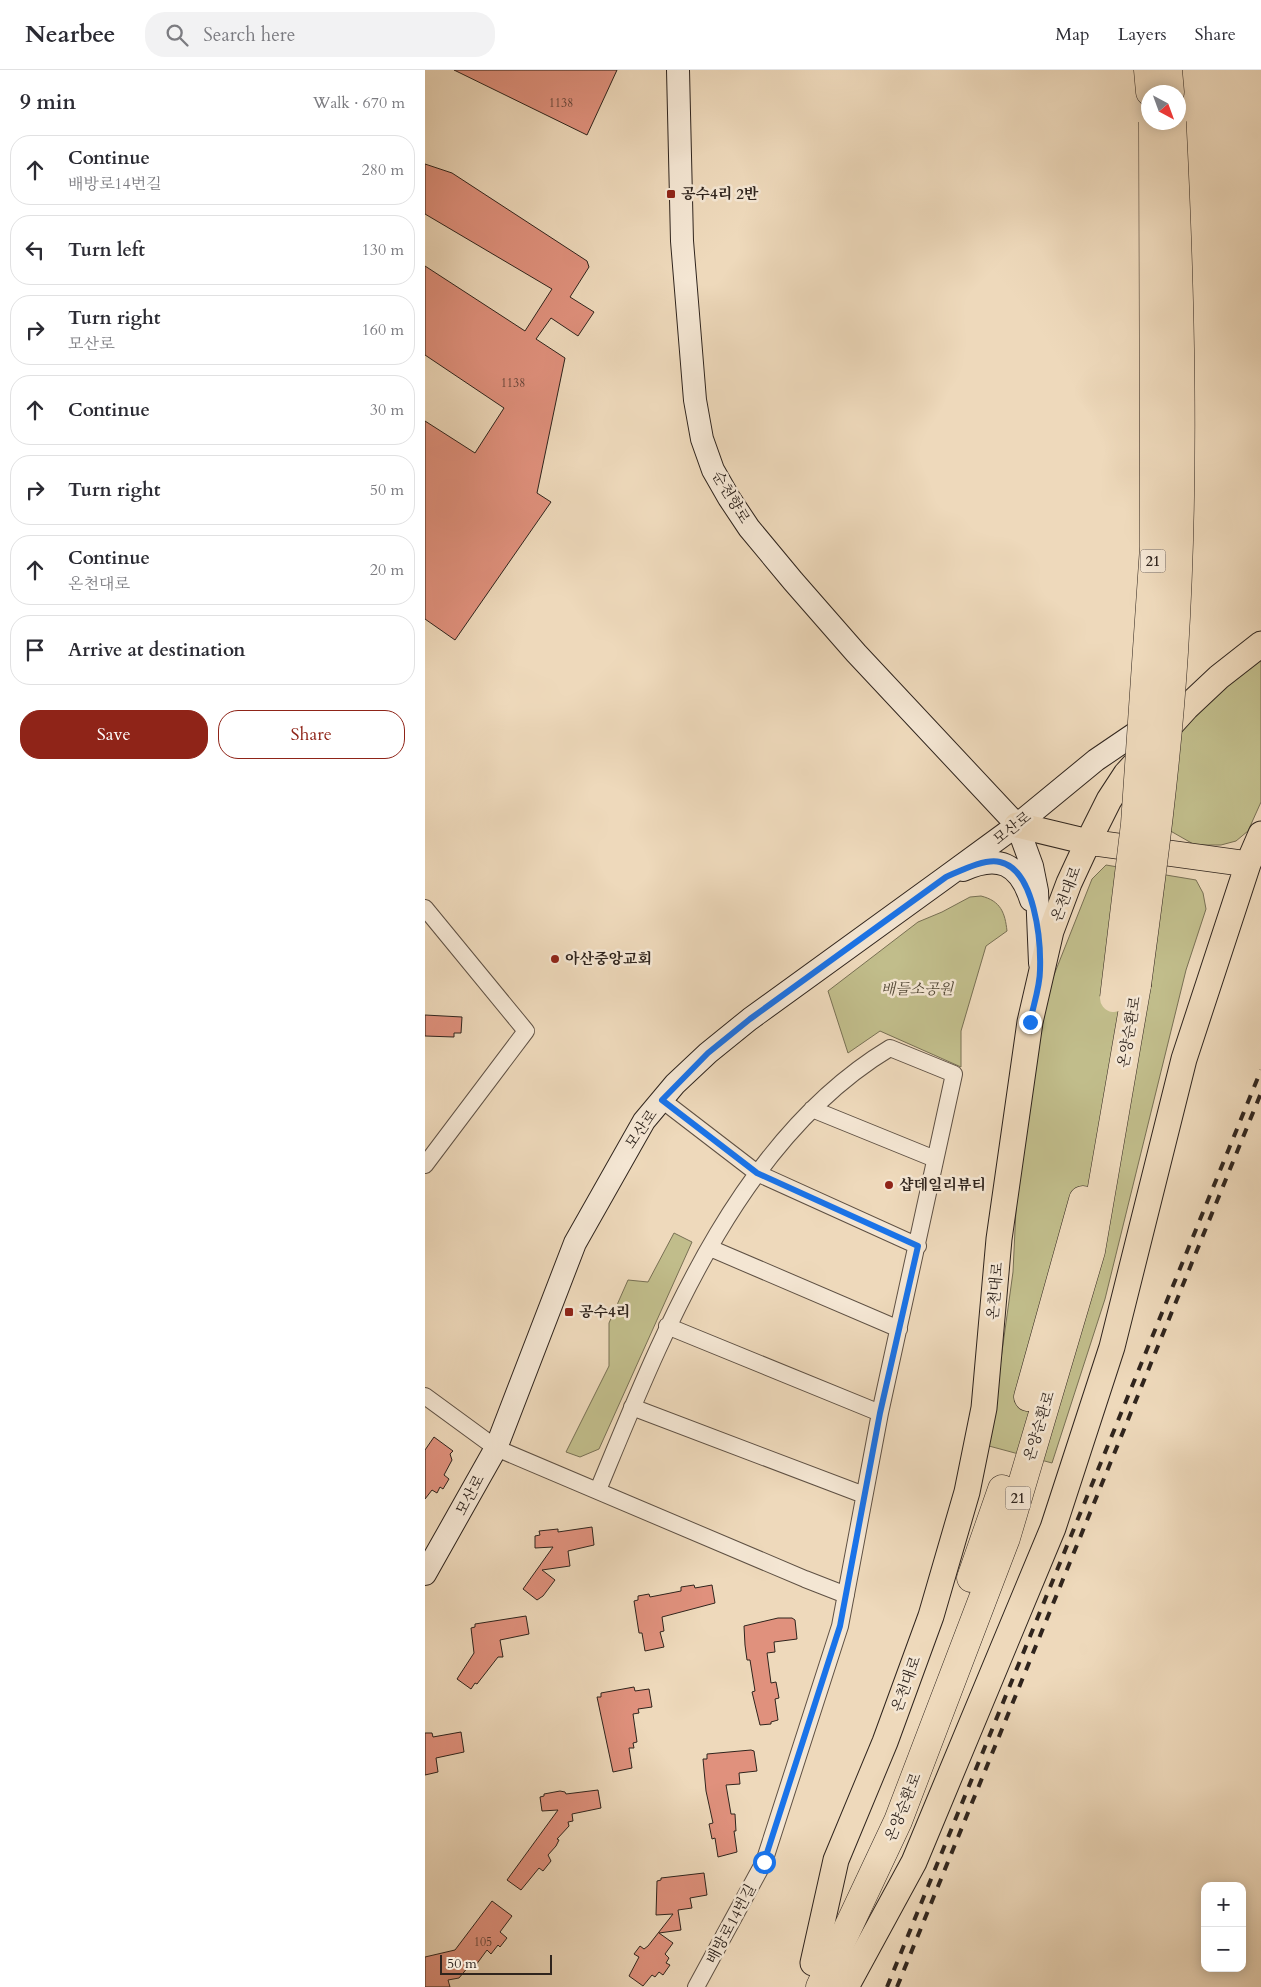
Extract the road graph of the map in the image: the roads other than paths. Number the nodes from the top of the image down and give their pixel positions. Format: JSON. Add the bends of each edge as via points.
{"nodes":[{"id":1,"x":677,"y":70,"type":"edge"},
{"id":2,"x":1148,"y":70,"type":"edge"},
{"id":3,"x":1164,"y":85,"type":"edge"},
{"id":4,"x":1153,"y":130,"type":"edge"},
{"id":5,"x":1172,"y":130,"type":"edge"},
{"id":6,"x":1261,"y":644,"type":"edge"},
{"id":7,"x":1219,"y":677,"type":"junction"},
{"id":8,"x":1017,"y":825,"type":"junction"},
{"id":9,"x":1261,"y":834,"type":"edge"},
{"id":10,"x":1088,"y":842,"type":"junction"},
{"id":11,"x":1248,"y":864,"type":"junction"},
{"id":12,"x":946,"y":877,"type":"junction"},
{"id":13,"x":425,"y":908,"type":"edge"},
{"id":14,"x":1037,"y":922,"type":"junction"},
{"id":15,"x":1040,"y":971,"type":"junction"},
{"id":16,"x":662,"y":1100,"type":"junction"},
{"id":17,"x":812,"y":1109,"type":"junction"},
{"id":18,"x":935,"y":1159,"type":"junction"},
{"id":19,"x":425,"y":1165,"type":"edge"},
{"id":20,"x":757,"y":1173,"type":"junction"},
{"id":21,"x":918,"y":1246,"type":"junction"},
{"id":22,"x":710,"y":1248,"type":"junction"},
{"id":23,"x":667,"y":1326,"type":"junction"},
{"id":24,"x":899,"y":1329,"type":"junction"},
{"id":25,"x":425,"y":1396,"type":"edge"},
{"id":26,"x":632,"y":1407,"type":"junction"},
{"id":27,"x":880,"y":1413,"type":"junction"},
{"id":28,"x":496,"y":1448,"type":"junction"},
{"id":29,"x":598,"y":1490,"type":"junction"},
{"id":30,"x":864,"y":1495,"type":"junction"},
{"id":31,"x":425,"y":1574,"type":"edge"},
{"id":32,"x":846,"y":1595,"type":"junction"},
{"id":33,"x":817,"y":1975,"type":"edge"},
{"id":34,"x":696,"y":1987,"type":"edge"},
{"id":35,"x":800,"y":1987,"type":"edge"},
{"id":36,"x":846,"y":1987,"type":"edge"}],
"edges":[{"from":1,"to":8,"type":"street","name":"순천향로","via":[[682,241],[695,400],[702,439],[713,470],[749,528],[793,581]]},
{"from":2,"to":3,"type":"highway"},
{"from":4,"to":33,"type":"highway","name":"온양순환로","number":"21","bridge":true,"via":[[1154,547],[1135,824],[1098,1136],[1074,1237],[999,1497],[941,1664]]},
{"from":5,"to":33,"type":"highway","name":"온양순환로","number":"21","bridge":true,"via":[[1181,384],[1174,641],[1165,767],[1137,984],[1091,1252],[1006,1538],[899,1821]]},
{"from":6,"to":7,"type":"main road","name":"온천대로"},
{"from":7,"to":8,"type":"street","name":"모산로","via":[[1096,760]]},
{"from":7,"to":10,"type":"main road","name":"온천대로","via":[[1153,742],[1126,774]]},
{"from":8,"to":10,"type":"main road"},
{"from":8,"to":12,"type":"street","name":"모산로"},
{"from":8,"to":14,"type":"street","via":[[1032,866],[1037,891]]},
{"from":9,"to":11,"type":"main road"},
{"from":10,"to":11,"type":"main road"},
{"from":10,"to":15,"type":"main road","name":"온천대로","via":[[1069,883]]},
{"from":11,"to":36,"type":"main road","via":[[1185,1059],[1112,1348],[1053,1528],[914,1862]]},
{"from":12,"to":14,"type":"street","via":[[973,865],[999,861],[1012,867],[1031,898]]},
{"from":12,"to":16,"type":"street","name":"모산로","via":[[750,1019],[708,1053]]},
{"from":13,"to":19,"type":"street","via":[[525,1031]]},
{"from":14,"to":15,"type":"street"},
{"from":15,"to":33,"type":"main road","name":"온천대로","via":[[1001,1229],[984,1408],[967,1492],[931,1616],[885,1742],[836,1860]]},
{"from":16,"to":20,"type":"street"},
{"from":16,"to":28,"type":"street","name":"모산로","via":[[635,1136],[575,1243]]},
{"from":17,"to":18,"type":"street"},
{"from":17,"to":18,"type":"street","name":"배방로14번길","via":[[861,1065],[890,1048],[954,1074]]},
{"from":17,"to":20,"type":"street"},
{"from":18,"to":21,"type":"street","name":"배방로14번길"},
{"from":20,"to":21,"type":"street"},
{"from":20,"to":22,"type":"street"},
{"from":21,"to":24,"type":"street","name":"배방로14번길"},
{"from":22,"to":23,"type":"street"},
{"from":22,"to":24,"type":"street"},
{"from":23,"to":26,"type":"street"},
{"from":23,"to":27,"type":"street"},
{"from":24,"to":27,"type":"street","name":"배방로14번길"},
{"from":25,"to":28,"type":"street"},
{"from":26,"to":29,"type":"street"},
{"from":26,"to":30,"type":"street"},
{"from":27,"to":30,"type":"street","name":"배방로14번길"},
{"from":28,"to":29,"type":"street"},
{"from":28,"to":31,"type":"street","name":"모산로"},
{"from":29,"to":32,"type":"street"},
{"from":30,"to":32,"type":"street","name":"배방로14번길"},
{"from":32,"to":34,"type":"street","name":"배방로14번길","via":[[840,1626],[764,1862]]},
{"from":33,"to":35,"type":"highway","name":"온천대로","number":"21"}]}
